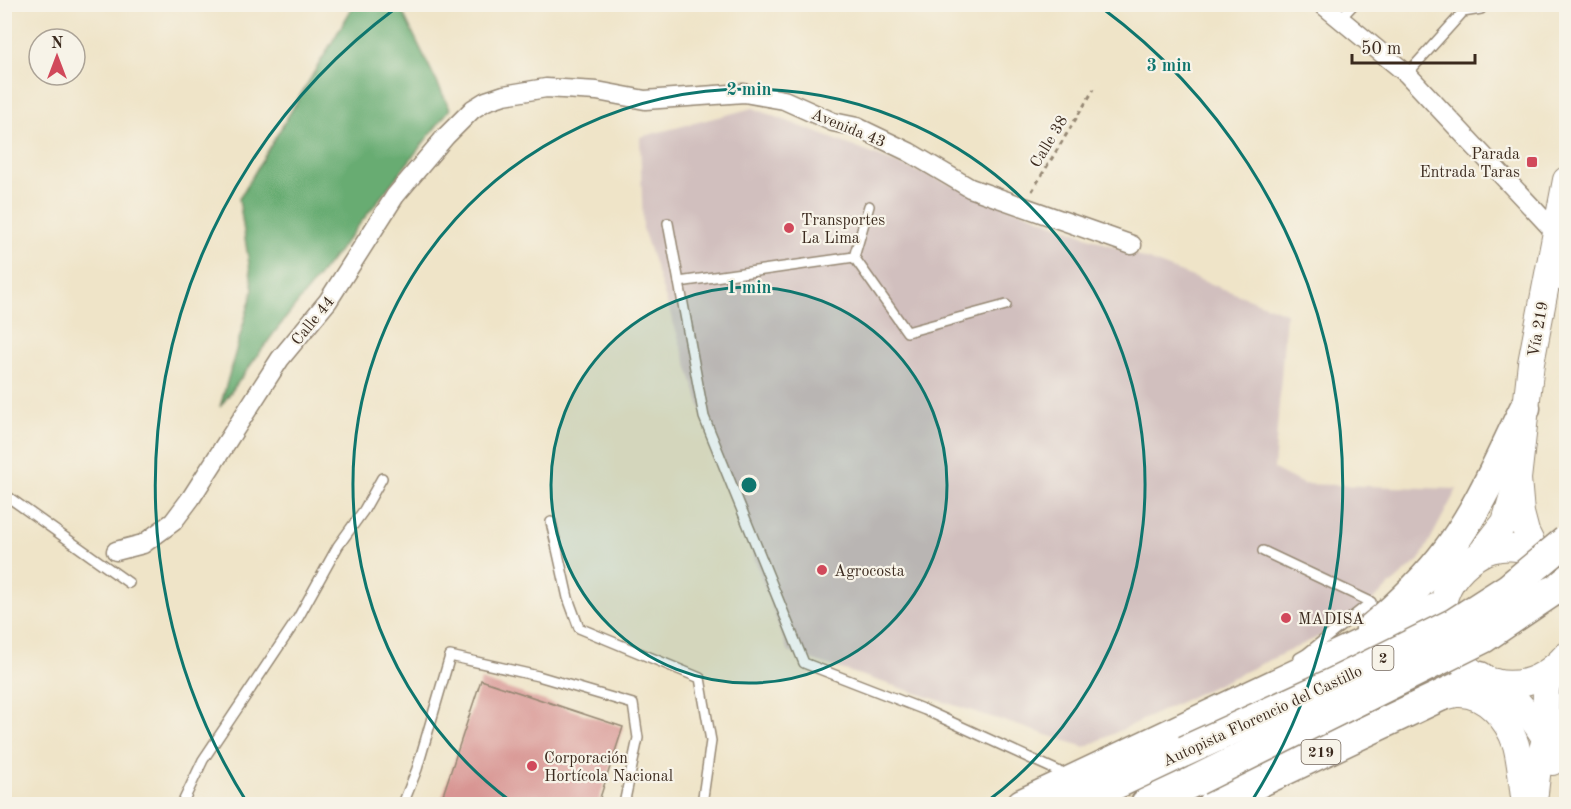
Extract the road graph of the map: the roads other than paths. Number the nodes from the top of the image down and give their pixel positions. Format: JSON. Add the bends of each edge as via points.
{"nodes":[{"id":1,"x":1322,"y":4,"type":"edge"},
{"id":2,"x":1354,"y":4,"type":"edge"},
{"id":3,"x":1485,"y":4,"type":"edge"},
{"id":4,"x":1339,"y":20,"type":"junction"},
{"id":5,"x":1407,"y":74,"type":"junction"},
{"id":6,"x":513,"y":93,"type":"joint"},
{"id":7,"x":1566,"y":180,"type":"edge"},
{"id":8,"x":869,"y":206,"type":"dead end"},
{"id":9,"x":668,"y":223,"type":"dead end"},
{"id":10,"x":1561,"y":230,"type":"edge"},
{"id":11,"x":1132,"y":245,"type":"dead end"},
{"id":12,"x":854,"y":257,"type":"junction"},
{"id":13,"x":679,"y":282,"type":"junction"},
{"id":14,"x":1006,"y":305,"type":"dead end"},
{"id":15,"x":1525,"y":408,"type":"junction"},
{"id":16,"x":382,"y":478,"type":"dead end"},
{"id":17,"x":1518,"y":479,"type":"junction"},
{"id":18,"x":4,"y":494,"type":"edge"},
{"id":19,"x":550,"y":522,"type":"dead end"},
{"id":20,"x":1566,"y":541,"type":"edge"},
{"id":21,"x":116,"y":551,"type":"dead end"},
{"id":22,"x":1263,"y":551,"type":"dead end"},
{"id":23,"x":1536,"y":552,"type":"junction"},
{"id":24,"x":1481,"y":553,"type":"junction"},
{"id":25,"x":1566,"y":578,"type":"edge"},
{"id":26,"x":129,"y":583,"type":"dead end"},
{"id":27,"x":1442,"y":606,"type":"junction"},
{"id":28,"x":1559,"y":663,"type":"edge"},
{"id":29,"x":1290,"y":670,"type":"junction"},
{"id":30,"x":1488,"y":680,"type":"junction"},
{"id":31,"x":1430,"y":700,"type":"junction"},
{"id":32,"x":1566,"y":720,"type":"edge"},
{"id":33,"x":1545,"y":738,"type":"junction"},
{"id":34,"x":1064,"y":783,"type":"edge"},
{"id":35,"x":1205,"y":792,"type":"edge"},
{"id":36,"x":182,"y":804,"type":"edge"},
{"id":37,"x":403,"y":804,"type":"edge"},
{"id":38,"x":624,"y":804,"type":"edge"},
{"id":39,"x":702,"y":804,"type":"edge"},
{"id":40,"x":1022,"y":804,"type":"edge"},
{"id":41,"x":1146,"y":804,"type":"edge"},
{"id":42,"x":1525,"y":804,"type":"edge"},
{"id":43,"x":1535,"y":804,"type":"edge"}],
"edges":[{"from":1,"to":4,"type":"street"},
{"from":2,"to":4,"type":"lane"},
{"from":3,"to":5,"type":"lane","via":[[1481,9],[1463,12]]},
{"from":4,"to":5,"type":"street"},
{"from":5,"to":10,"type":"street"},
{"from":6,"to":11,"type":"street","name":"Avenida 43","via":[[546,88],[597,90],[645,100],[744,93],[784,100],[833,122],[857,127],[970,188]]},
{"from":6,"to":21,"type":"street","name":"Calle 44","via":[[473,109],[394,196],[328,301],[267,378],[173,522],[143,544]]},
{"from":7,"to":10,"type":"main road","name":"Vía 219"},
{"from":8,"to":12,"type":"lane"},
{"from":9,"to":13,"type":"lane"},
{"from":10,"to":15,"type":"main road","name":"Vía 219","via":[[1531,363]]},
{"from":12,"to":13,"type":"lane"},
{"from":12,"to":14,"type":"lane","via":[[907,332]]},
{"from":13,"to":34,"type":"lane","via":[[704,417],[804,663],[925,710]]},
{"from":15,"to":17,"type":"main road","name":"Vía 219"},
{"from":15,"to":29,"type":"highway","number":"2","via":[[1469,517],[1426,577],[1366,633]]},
{"from":16,"to":36,"type":"lane","via":[[298,618],[203,760]]},
{"from":17,"to":23,"type":"main road","name":"Vía 219","via":[[1521,513]]},
{"from":17,"to":24,"type":"main road","name":"Vía 219","via":[[1505,522]]},
{"from":18,"to":26,"type":"lane"},
{"from":19,"to":39,"type":"lane","via":[[579,628],[700,678],[711,741]]},
{"from":20,"to":34,"type":"highway","name":"Autopista Florencio del Castillo","number":"2","bridge":true,"via":[[1508,589],[1455,623],[1334,682],[1185,751]]},
{"from":22,"to":29,"type":"lane","via":[[1371,602]]},
{"from":23,"to":24,"type":"main road","via":[[1509,547]]},
{"from":23,"to":25,"type":"main road","via":[[1554,562]]},
{"from":24,"to":27,"type":"main road","name":"Vía 219","via":[[1463,566],[1449,584]]},
{"from":25,"to":35,"type":"highway","name":"Autopista Florencio del Castillo","number":"2","bridge":true,"via":[[1483,638]]},
{"from":27,"to":29,"type":"highway"},
{"from":27,"to":30,"type":"main road","via":[[1448,644],[1459,661]]},
{"from":28,"to":30,"type":"main road","via":[[1528,682]]},
{"from":28,"to":33,"type":"main road","via":[[1546,688]]},
{"from":29,"to":34,"type":"highway"},
{"from":30,"to":31,"type":"highway"},
{"from":30,"to":33,"type":"main road","via":[[1514,696]]},
{"from":31,"to":35,"type":"highway","number":"219"},
{"from":31,"to":42,"type":"main road","via":[[1458,694],[1471,696],[1483,700],[1503,719],[1516,744]]},
{"from":32,"to":43,"type":"main road"},
{"from":33,"to":43,"type":"main road"},
{"from":34,"to":40,"type":"highway"},
{"from":35,"to":41,"type":"highway","name":"Autopista Florencio del Castillo","number":"2"},
{"from":37,"to":38,"type":"lane","via":[[450,656],[633,704],[638,738]]}]}
